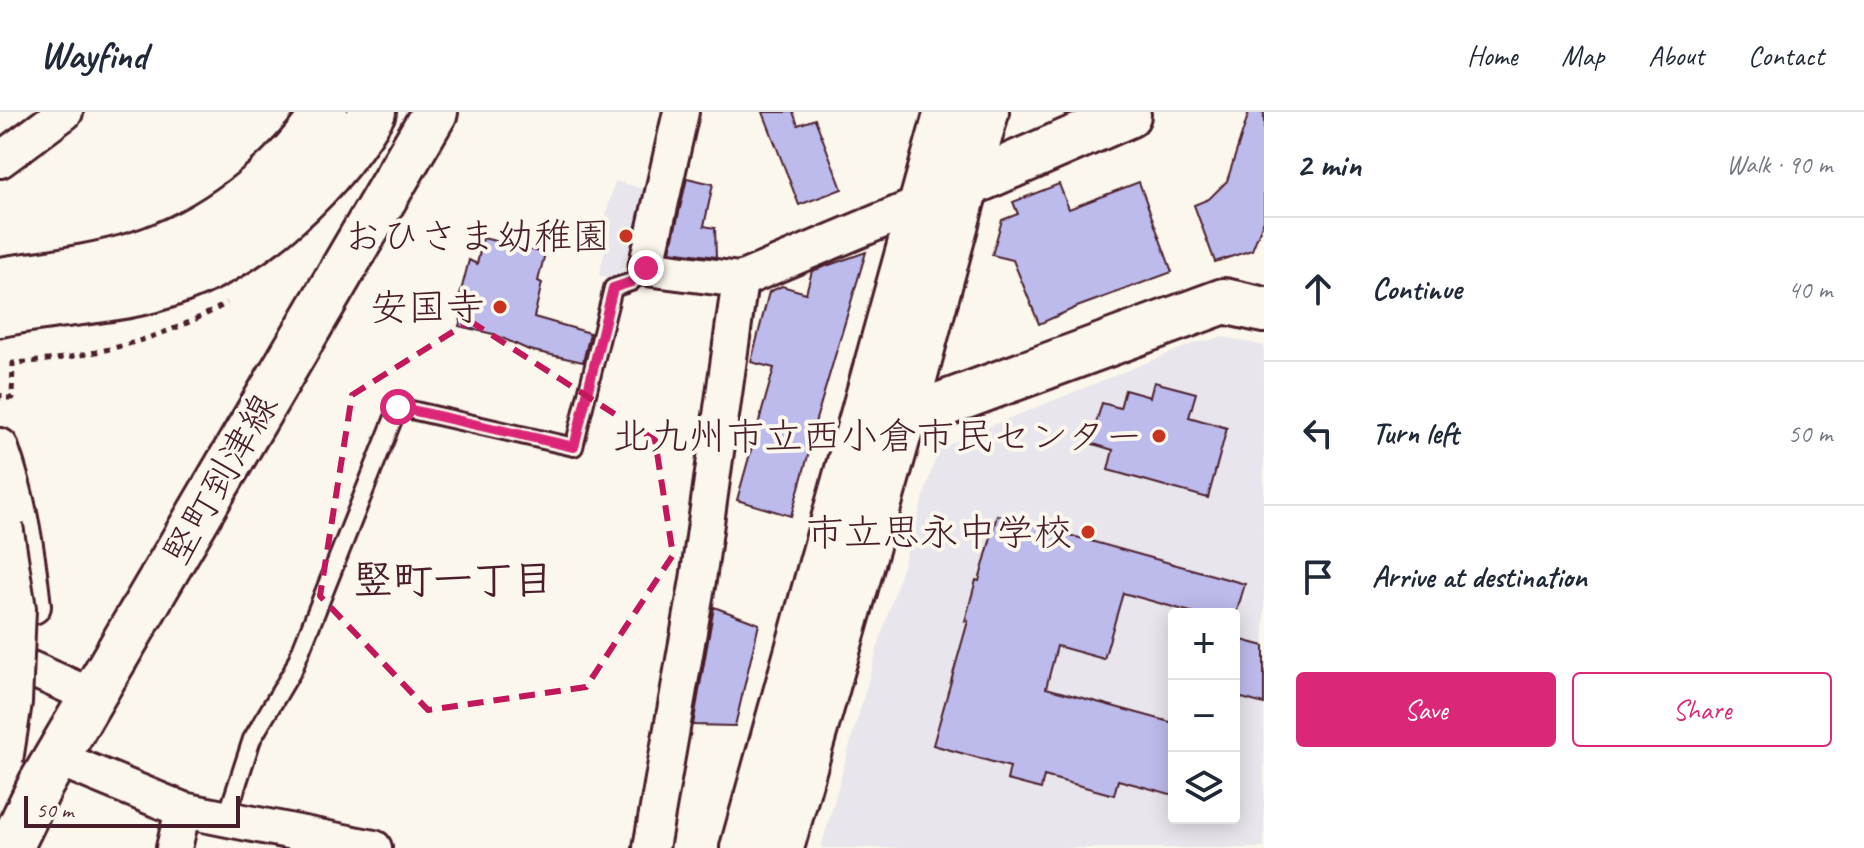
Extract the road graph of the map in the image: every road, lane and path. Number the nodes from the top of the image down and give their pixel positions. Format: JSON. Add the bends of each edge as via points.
{"nodes":[{"id":1,"x":65,"y":112,"type":"edge"},
{"id":2,"x":325,"y":112,"type":"edge"},
{"id":3,"x":373,"y":112,"type":"edge"},
{"id":4,"x":435,"y":112,"type":"edge"},
{"id":5,"x":681,"y":112,"type":"edge"},
{"id":6,"x":947,"y":112,"type":"edge"},
{"id":7,"x":986,"y":112,"type":"edge"},
{"id":8,"x":1128,"y":113,"type":"edge"},
{"id":9,"x":0,"y":160,"type":"edge"},
{"id":10,"x":965,"y":185,"type":"junction"},
{"id":11,"x":921,"y":204,"type":"junction"},
{"id":12,"x":646,"y":268,"type":"junction"},
{"id":13,"x":740,"y":280,"type":"junction"},
{"id":14,"x":3,"y":297,"type":"edge"},
{"id":15,"x":1264,"y":310,"type":"edge"},
{"id":16,"x":13,"y":363,"type":"dead end"},
{"id":17,"x":0,"y":393,"type":"edge"},
{"id":18,"x":883,"y":415,"type":"junction"},
{"id":19,"x":0,"y":446,"type":"edge"},
{"id":20,"x":0,"y":526,"type":"edge"},
{"id":21,"x":16,"y":666,"type":"edge"},
{"id":22,"x":92,"y":696,"type":"junction"},
{"id":23,"x":57,"y":758,"type":"junction"},
{"id":24,"x":0,"y":760,"type":"edge"},
{"id":25,"x":183,"y":810,"type":"junction"},
{"id":26,"x":226,"y":819,"type":"junction"},
{"id":27,"x":10,"y":848,"type":"edge"},
{"id":28,"x":174,"y":848,"type":"edge"},
{"id":29,"x":374,"y":848,"type":"edge"},
{"id":30,"x":651,"y":848,"type":"edge"},
{"id":31,"x":743,"y":848,"type":"edge"},
{"id":32,"x":781,"y":848,"type":"edge"}],
"edges":[{"from":1,"to":9,"type":"street"},
{"from":2,"to":14,"type":"main road","via":[[274,171],[197,228],[139,254]]},
{"from":3,"to":14,"type":"main road","via":[[352,146],[309,194],[212,268],[142,292]]},
{"from":4,"to":22,"type":"main road","name":"堅町到津線"},
{"from":5,"to":12,"type":"street"},
{"from":6,"to":11,"type":"main road"},
{"from":7,"to":10,"type":"main road"},
{"from":8,"to":10,"type":"main road"},
{"from":10,"to":11,"type":"main road"},
{"from":10,"to":18,"type":"main road"},
{"from":11,"to":13,"type":"street"},
{"from":11,"to":18,"type":"main road"},
{"from":12,"to":13,"type":"street"},
{"from":12,"to":26,"type":"lane","via":[[631,282],[613,288],[574,447],[398,407],[293,670],[252,739]]},
{"from":13,"to":30,"type":"street","via":[[698,580]]},
{"from":15,"to":18,"type":"main road","via":[[1224,301]]},
{"from":16,"to":17,"type":"path","via":[[12,398],[0,398]]},
{"from":18,"to":31,"type":"main road"},
{"from":18,"to":32,"type":"main road"},
{"from":19,"to":21,"type":"street","via":[[26,545],[33,613]]},
{"from":20,"to":24,"type":"main road","bridge":true,"via":[[13,609]]},
{"from":21,"to":22,"type":"street"},
{"from":22,"to":23,"type":"main road","name":"堅町到津線"},
{"from":23,"to":25,"type":"street"},
{"from":23,"to":27,"type":"main road","name":"堅町到津線"},
{"from":25,"to":26,"type":"street"},
{"from":25,"to":28,"type":"street"},
{"from":26,"to":29,"type":"street"}]}
